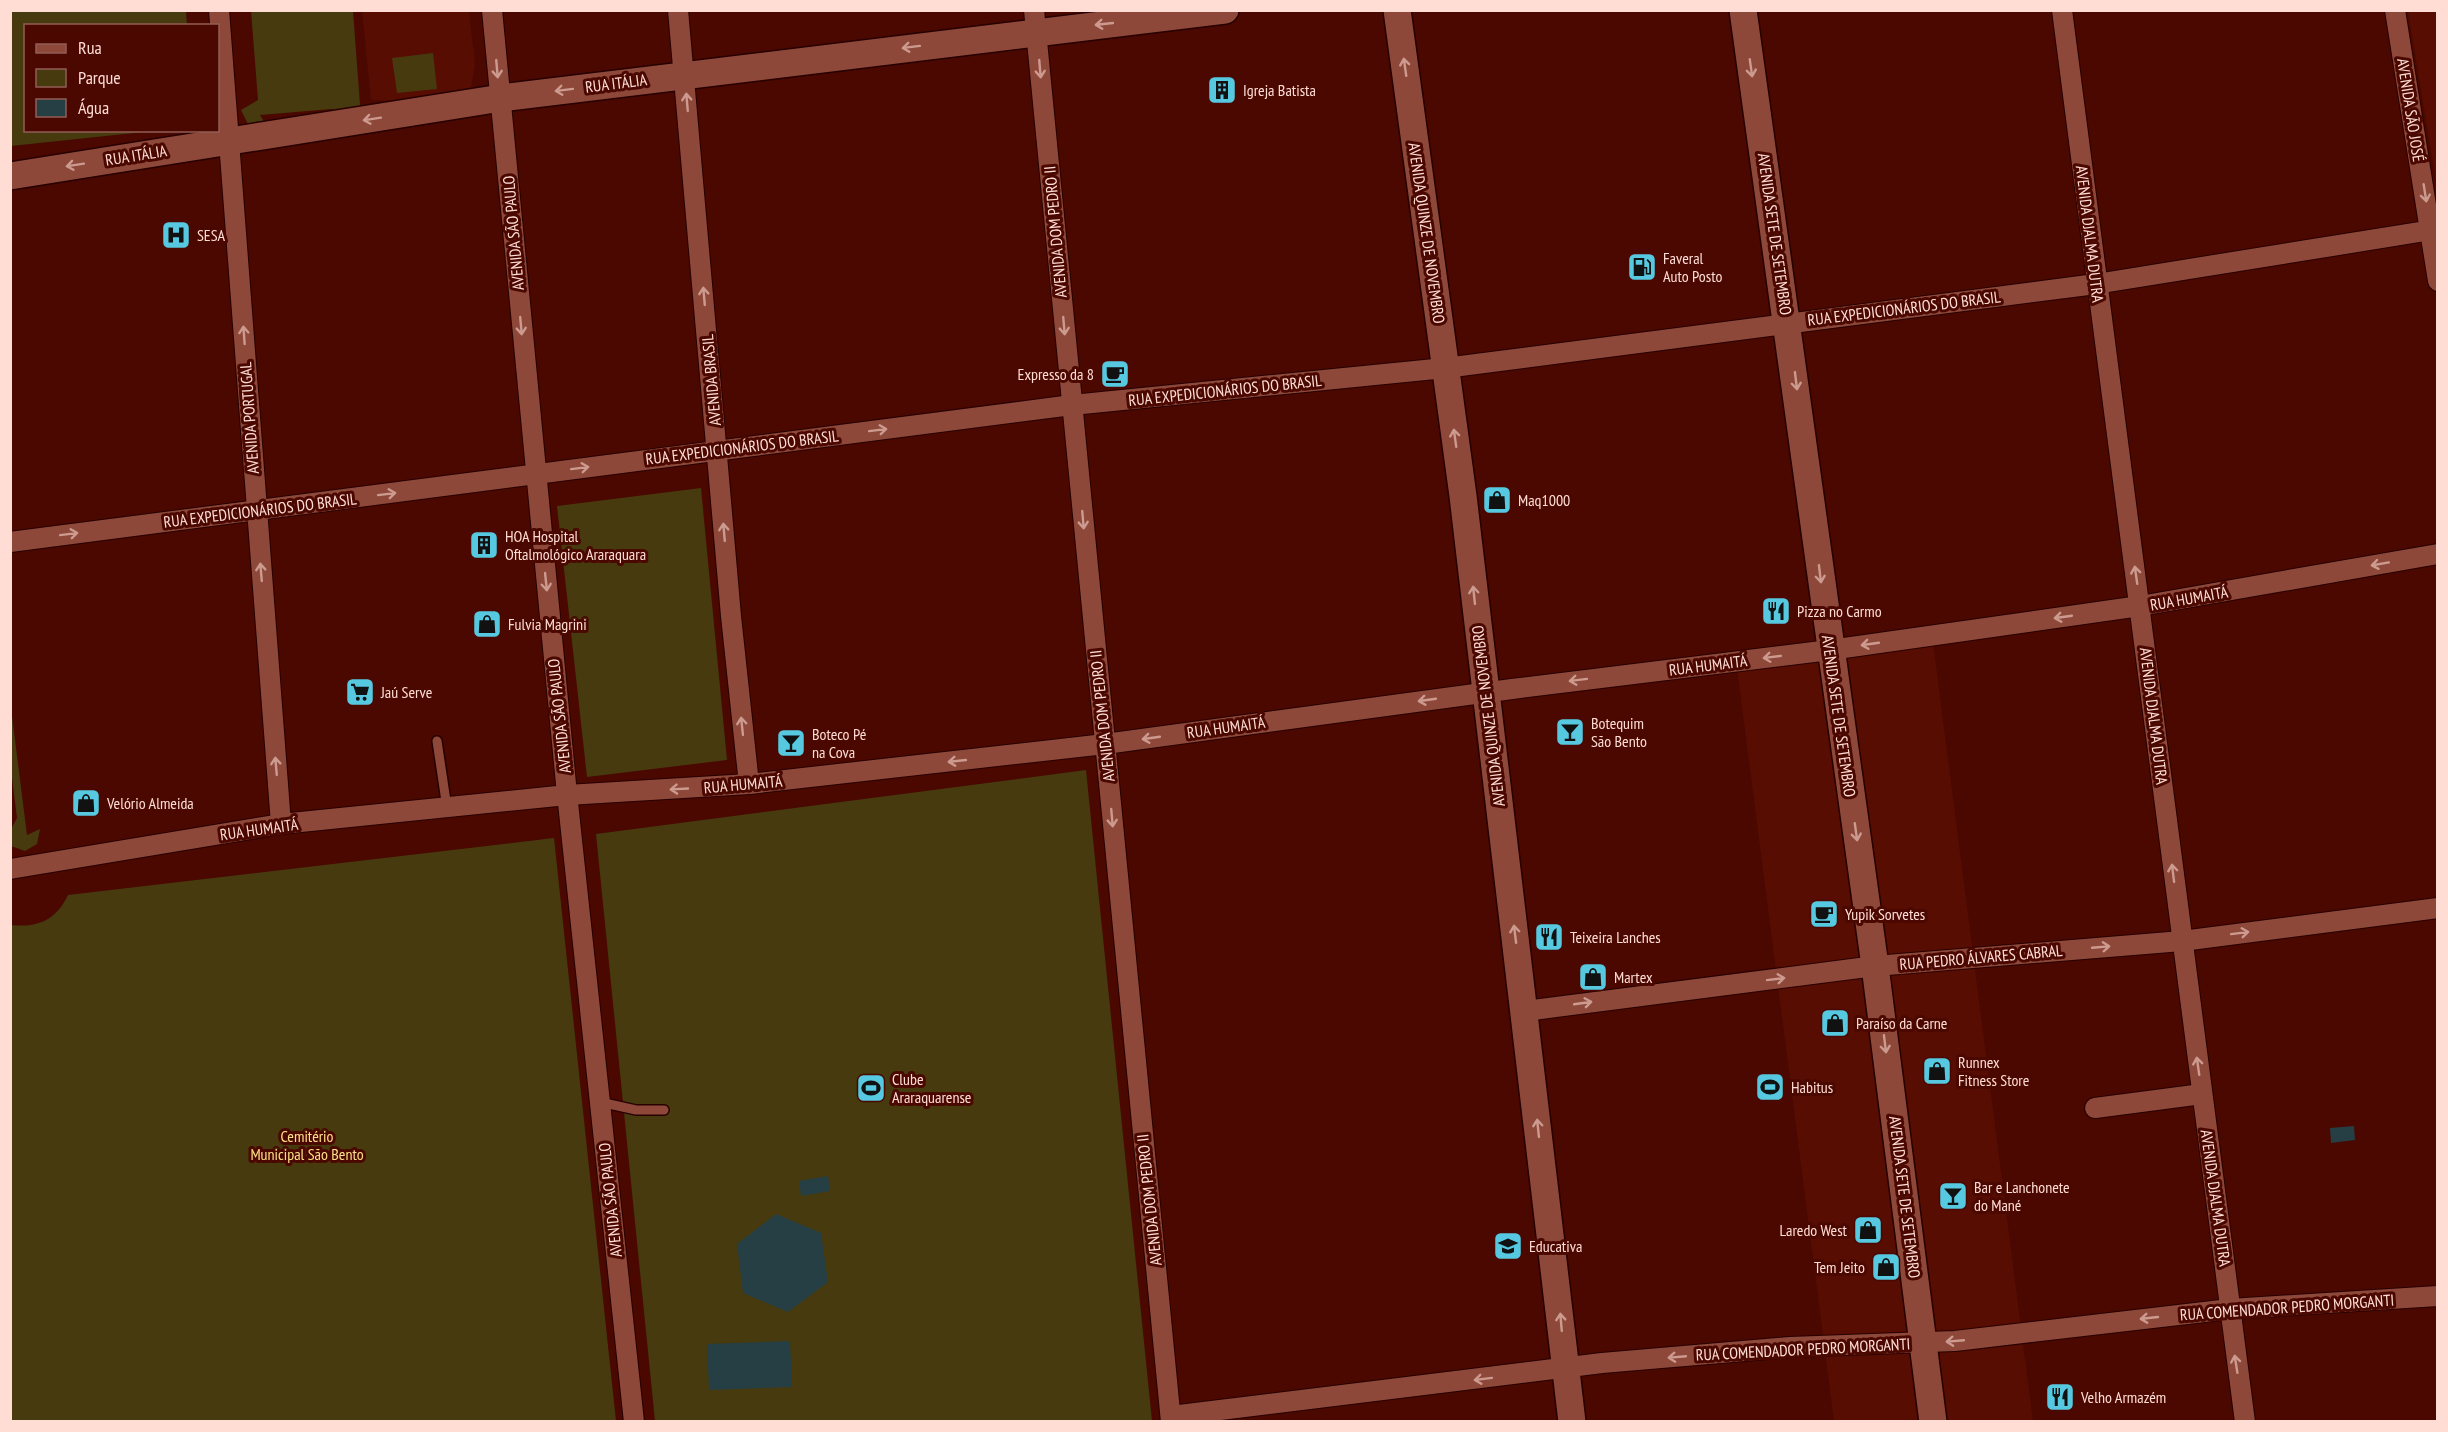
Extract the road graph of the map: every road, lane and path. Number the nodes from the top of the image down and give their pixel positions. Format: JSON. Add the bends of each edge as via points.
{"nodes":[{"id":1,"x":219,"y":10,"type":"edge"},
{"id":2,"x":492,"y":10,"type":"edge"},
{"id":3,"x":678,"y":10,"type":"edge"},
{"id":4,"x":1225,"y":10,"type":"edge"},
{"id":5,"x":1397,"y":10,"type":"edge"},
{"id":6,"x":1743,"y":10,"type":"edge"},
{"id":7,"x":2062,"y":10,"type":"edge"},
{"id":8,"x":2395,"y":10,"type":"edge"},
{"id":9,"x":1035,"y":21,"type":"edge"},
{"id":10,"x":685,"y":74,"type":"junction"},
{"id":11,"x":501,"y":98,"type":"junction"},
{"id":12,"x":230,"y":139,"type":"junction"},
{"id":13,"x":10,"y":176,"type":"edge"},
{"id":14,"x":2434,"y":229,"type":"edge"},
{"id":15,"x":2438,"y":281,"type":"edge"},
{"id":16,"x":2096,"y":284,"type":"junction"},
{"id":17,"x":1788,"y":323,"type":"junction"},
{"id":18,"x":1445,"y":368,"type":"junction"},
{"id":19,"x":1072,"y":405,"type":"junction"},
{"id":20,"x":717,"y":450,"type":"junction"},
{"id":21,"x":535,"y":474,"type":"junction"},
{"id":22,"x":256,"y":511,"type":"junction"},
{"id":23,"x":10,"y":542,"type":"edge"},
{"id":24,"x":2438,"y":554,"type":"edge"},
{"id":25,"x":2140,"y":606,"type":"junction"},
{"id":26,"x":1830,"y":650,"type":"junction"},
{"id":27,"x":1485,"y":692,"type":"junction"},
{"id":28,"x":437,"y":741,"type":"dead end"},
{"id":29,"x":1105,"y":744,"type":"junction"},
{"id":30,"x":749,"y":784,"type":"junction"},
{"id":31,"x":567,"y":795,"type":"junction"},
{"id":32,"x":447,"y":808,"type":"junction"},
{"id":33,"x":281,"y":825,"type":"junction"},
{"id":34,"x":10,"y":869,"type":"edge"},
{"id":35,"x":2438,"y":908,"type":"edge"},
{"id":36,"x":2182,"y":941,"type":"junction"},
{"id":37,"x":1875,"y":966,"type":"junction"},
{"id":38,"x":1525,"y":1011,"type":"junction"},
{"id":39,"x":2202,"y":1094,"type":"junction"},
{"id":40,"x":600,"y":1102,"type":"junction"},
{"id":41,"x":2095,"y":1108,"type":"dead end"},
{"id":42,"x":663,"y":1110,"type":"dead end"},
{"id":43,"x":2438,"y":1296,"type":"edge"},
{"id":44,"x":2230,"y":1309,"type":"junction"},
{"id":45,"x":1923,"y":1342,"type":"junction"},
{"id":46,"x":1565,"y":1369,"type":"junction"},
{"id":47,"x":1171,"y":1419,"type":"edge"},
{"id":48,"x":634,"y":1422,"type":"edge"},
{"id":49,"x":1572,"y":1422,"type":"edge"},
{"id":50,"x":1932,"y":1422,"type":"edge"},
{"id":51,"x":2245,"y":1422,"type":"edge"}],
"edges":[{"from":1,"to":12,"type":"street","name":"AVENIDA PORTUGAL"},
{"from":2,"to":11,"type":"street","name":"AVENIDA SÃO PAULO","one_way":true},
{"from":3,"to":10,"type":"street","name":"AVENIDA BRASIL"},
{"from":4,"to":9,"type":"street","name":"RUA ITÁLIA","one_way":true},
{"from":18,"to":5,"type":"street","name":"AVENIDA QUINZE DE NOVEMBRO","one_way":true},
{"from":6,"to":17,"type":"street","name":"AVENIDA SETE DE SETEMBRO","one_way":true},
{"from":7,"to":16,"type":"street","name":"AVENIDA DJALMA DUTRA"},
{"from":8,"to":14,"type":"street","name":"AVENIDA SÃO JOSÉ","one_way":true},
{"from":9,"to":10,"type":"street","name":"RUA ITÁLIA","one_way":true},
{"from":9,"to":19,"type":"street","name":"AVENIDA DOM PEDRO II","one_way":true},
{"from":10,"to":11,"type":"street","name":"RUA ITÁLIA","one_way":true},
{"from":20,"to":10,"type":"street","name":"AVENIDA BRASIL","one_way":true},
{"from":11,"to":12,"type":"street","name":"RUA ITÁLIA","one_way":true},
{"from":11,"to":21,"type":"street","name":"AVENIDA SÃO PAULO","one_way":true},
{"from":12,"to":13,"type":"street","name":"RUA ITÁLIA","one_way":true},
{"from":22,"to":12,"type":"street","name":"AVENIDA PORTUGAL","one_way":true},
{"from":14,"to":15,"type":"street","name":"AVENIDA SÃO JOSÉ"},
{"from":14,"to":16,"type":"street","name":"RUA EXPEDICIONÁRIOS DO BRASIL"},
{"from":16,"to":17,"type":"street","name":"RUA EXPEDICIONÁRIOS DO BRASIL"},
{"from":25,"to":16,"type":"street","name":"AVENIDA DJALMA DUTRA","one_way":true},
{"from":17,"to":18,"type":"street","name":"RUA EXPEDICIONÁRIOS DO BRASIL"},
{"from":17,"to":26,"type":"street","name":"AVENIDA SETE DE SETEMBRO","one_way":true},
{"from":18,"to":19,"type":"street","name":"RUA EXPEDICIONÁRIOS DO BRASIL"},
{"from":27,"to":18,"type":"street","name":"AVENIDA QUINZE DE NOVEMBRO","one_way":true},
{"from":20,"to":19,"type":"street","name":"RUA EXPEDICIONÁRIOS DO BRASIL","one_way":true},
{"from":19,"to":29,"type":"street","name":"AVENIDA DOM PEDRO II","one_way":true},
{"from":21,"to":20,"type":"street","name":"RUA EXPEDICIONÁRIOS DO BRASIL","one_way":true},
{"from":30,"to":20,"type":"street","name":"AVENIDA BRASIL","one_way":true},
{"from":22,"to":21,"type":"street","name":"RUA EXPEDICIONÁRIOS DO BRASIL","one_way":true},
{"from":21,"to":31,"type":"street","name":"AVENIDA SÃO PAULO","one_way":true},
{"from":23,"to":22,"type":"street","name":"RUA EXPEDICIONÁRIOS DO BRASIL","one_way":true},
{"from":33,"to":22,"type":"street","name":"AVENIDA PORTUGAL","one_way":true},
{"from":24,"to":25,"type":"street","name":"RUA HUMAITÁ","one_way":true},
{"from":25,"to":26,"type":"street","name":"RUA HUMAITÁ","one_way":true},
{"from":36,"to":25,"type":"street","name":"AVENIDA DJALMA DUTRA","one_way":true},
{"from":26,"to":27,"type":"street","name":"RUA HUMAITÁ","one_way":true},
{"from":26,"to":37,"type":"street","name":"AVENIDA SETE DE SETEMBRO","one_way":true},
{"from":27,"to":29,"type":"street","name":"RUA HUMAITÁ","one_way":true},
{"from":38,"to":27,"type":"street","name":"AVENIDA QUINZE DE NOVEMBRO","one_way":true},
{"from":28,"to":32,"type":"lane"},
{"from":29,"to":30,"type":"street","name":"RUA HUMAITÁ","one_way":true},
{"from":29,"to":47,"type":"street","name":"AVENIDA DOM PEDRO II","one_way":true},
{"from":30,"to":31,"type":"street","name":"RUA HUMAITÁ","one_way":true},
{"from":31,"to":32,"type":"street","name":"RUA HUMAITÁ"},
{"from":31,"to":40,"type":"street","name":"AVENIDA SÃO PAULO"},
{"from":32,"to":33,"type":"street","name":"RUA HUMAITÁ"},
{"from":33,"to":34,"type":"street","name":"RUA HUMAITÁ"},
{"from":36,"to":35,"type":"street","name":"RUA PEDRO ÁLVARES CABRAL","one_way":true},
{"from":37,"to":36,"type":"street","name":"RUA PEDRO ÁLVARES CABRAL","one_way":true},
{"from":39,"to":36,"type":"street","name":"AVENIDA DJALMA DUTRA","one_way":true},
{"from":38,"to":37,"type":"street","name":"RUA PEDRO ÁLVARES CABRAL","one_way":true},
{"from":37,"to":45,"type":"street","name":"AVENIDA SETE DE SETEMBRO","one_way":true},
{"from":46,"to":38,"type":"street","name":"AVENIDA QUINZE DE NOVEMBRO","one_way":true},
{"from":39,"to":41,"type":"street"},
{"from":39,"to":44,"type":"street","name":"AVENIDA DJALMA DUTRA"},
{"from":40,"to":42,"type":"lane","via":[[636,1110]]},
{"from":40,"to":48,"type":"street","name":"AVENIDA SÃO PAULO"},
{"from":43,"to":44,"type":"street","name":"RUA COMENDADOR PEDRO MORGANTI"},
{"from":44,"to":45,"type":"street","name":"RUA COMENDADOR PEDRO MORGANTI","one_way":true},
{"from":51,"to":44,"type":"street","name":"AVENIDA DJALMA DUTRA","one_way":true},
{"from":45,"to":46,"type":"street","name":"RUA COMENDADOR PEDRO MORGANTI","one_way":true,"via":[[1790,1347]]},
{"from":45,"to":50,"type":"street","name":"AVENIDA SETE DE SETEMBRO"},
{"from":46,"to":47,"type":"street","name":"RUA COMENDADOR PEDRO MORGANTI","one_way":true},
{"from":46,"to":49,"type":"street","name":"AVENIDA QUINZE DE NOVEMBRO"}]}
